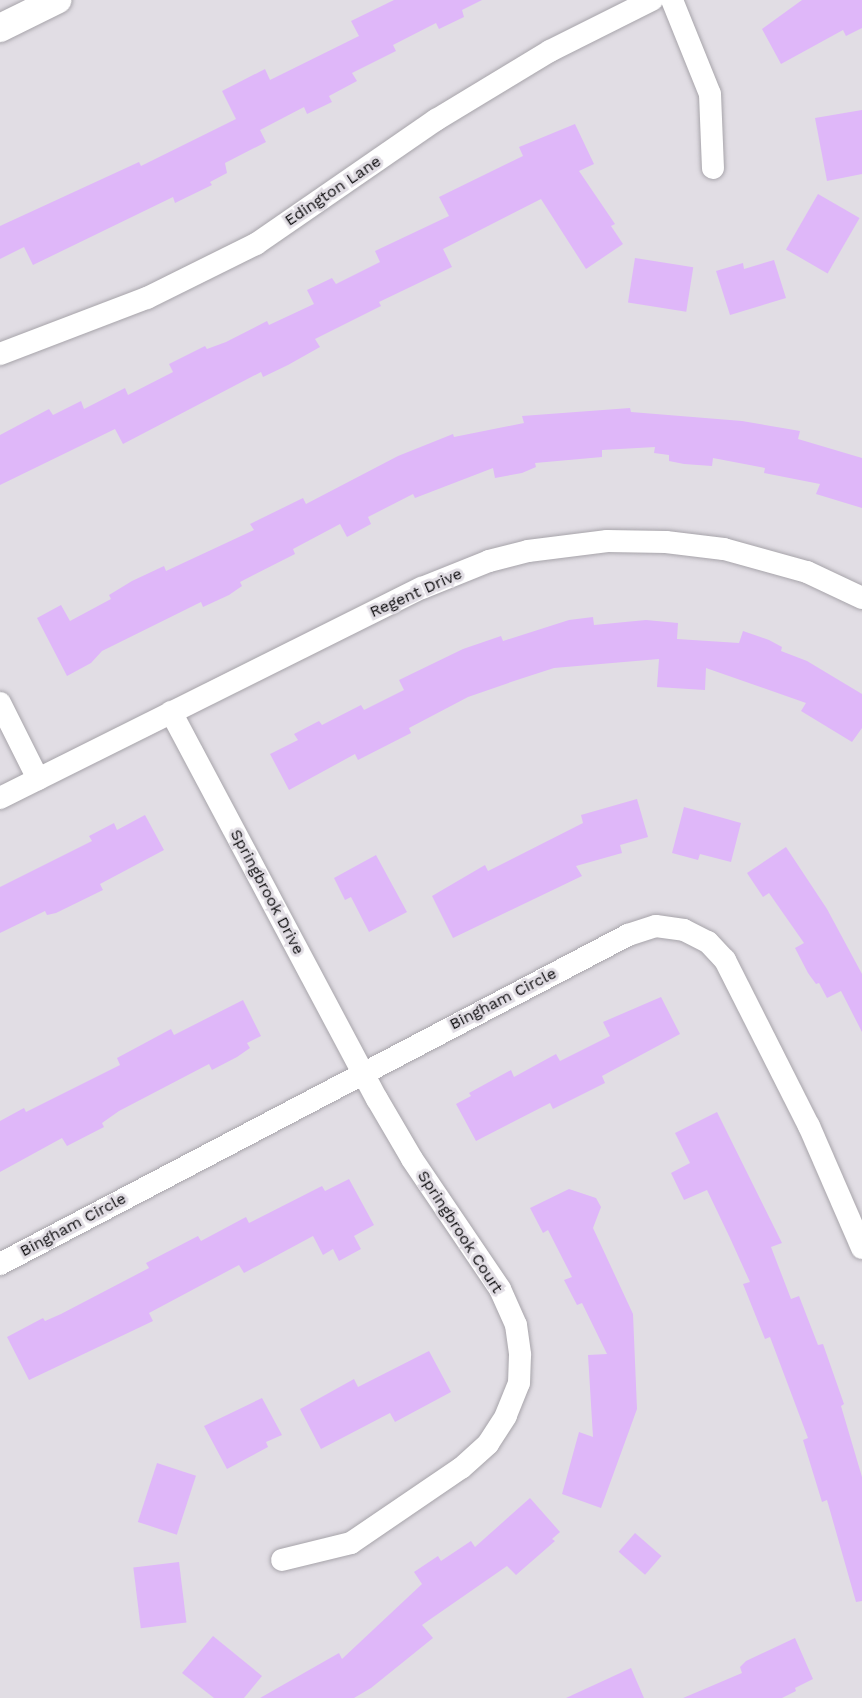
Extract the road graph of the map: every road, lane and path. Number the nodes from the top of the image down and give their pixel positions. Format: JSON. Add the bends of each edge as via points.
{"nodes":[{"id":1,"x":57,"y":0,"type":"edge"},
{"id":2,"x":652,"y":0,"type":"edge"},
{"id":3,"x":672,"y":0,"type":"edge"},
{"id":4,"x":0,"y":28,"type":"edge"},
{"id":5,"x":713,"y":168,"type":"dead end"},
{"id":6,"x":0,"y":354,"type":"edge"},
{"id":7,"x":862,"y":598,"type":"edge"},
{"id":8,"x":0,"y":703,"type":"edge"},
{"id":9,"x":171,"y":712,"type":"junction"},
{"id":10,"x":38,"y":779,"type":"junction"},
{"id":11,"x":0,"y":798,"type":"edge"},
{"id":12,"x":362,"y":1072,"type":"junction"},
{"id":13,"x":862,"y":1248,"type":"edge"},
{"id":14,"x":0,"y":1264,"type":"edge"},
{"id":15,"x":282,"y":1560,"type":"dead end"}],
"edges":[{"from":1,"to":4,"type":"street"},
{"from":2,"to":6,"type":"street","name":"Edington Lane","via":[[550,51],[436,120],[256,244],[147,298]]},
{"from":3,"to":5,"type":"street","via":[[710,94]]},
{"from":7,"to":9,"type":"street","name":"Regent Drive","via":[[807,572],[724,549],[666,542],[607,541],[528,551],[489,561],[422,588]]},
{"from":8,"to":10,"type":"street"},
{"from":9,"to":10,"type":"street","name":"Regent Drive"},
{"from":9,"to":12,"type":"street","name":"Springbrook Drive"},
{"from":10,"to":11,"type":"street","name":"Regent Drive"},
{"from":12,"to":13,"type":"street","name":"Bingham Circle","via":[[628,935],[656,926],[684,930],[708,942],[725,960],[809,1126]]},
{"from":12,"to":14,"type":"street","name":"Bingham Circle"},
{"from":12,"to":15,"type":"street","name":"Springbrook Court","via":[[412,1159],[500,1289],[516,1324],[519,1383],[507,1416],[488,1444],[460,1468],[351,1542]]}]}
